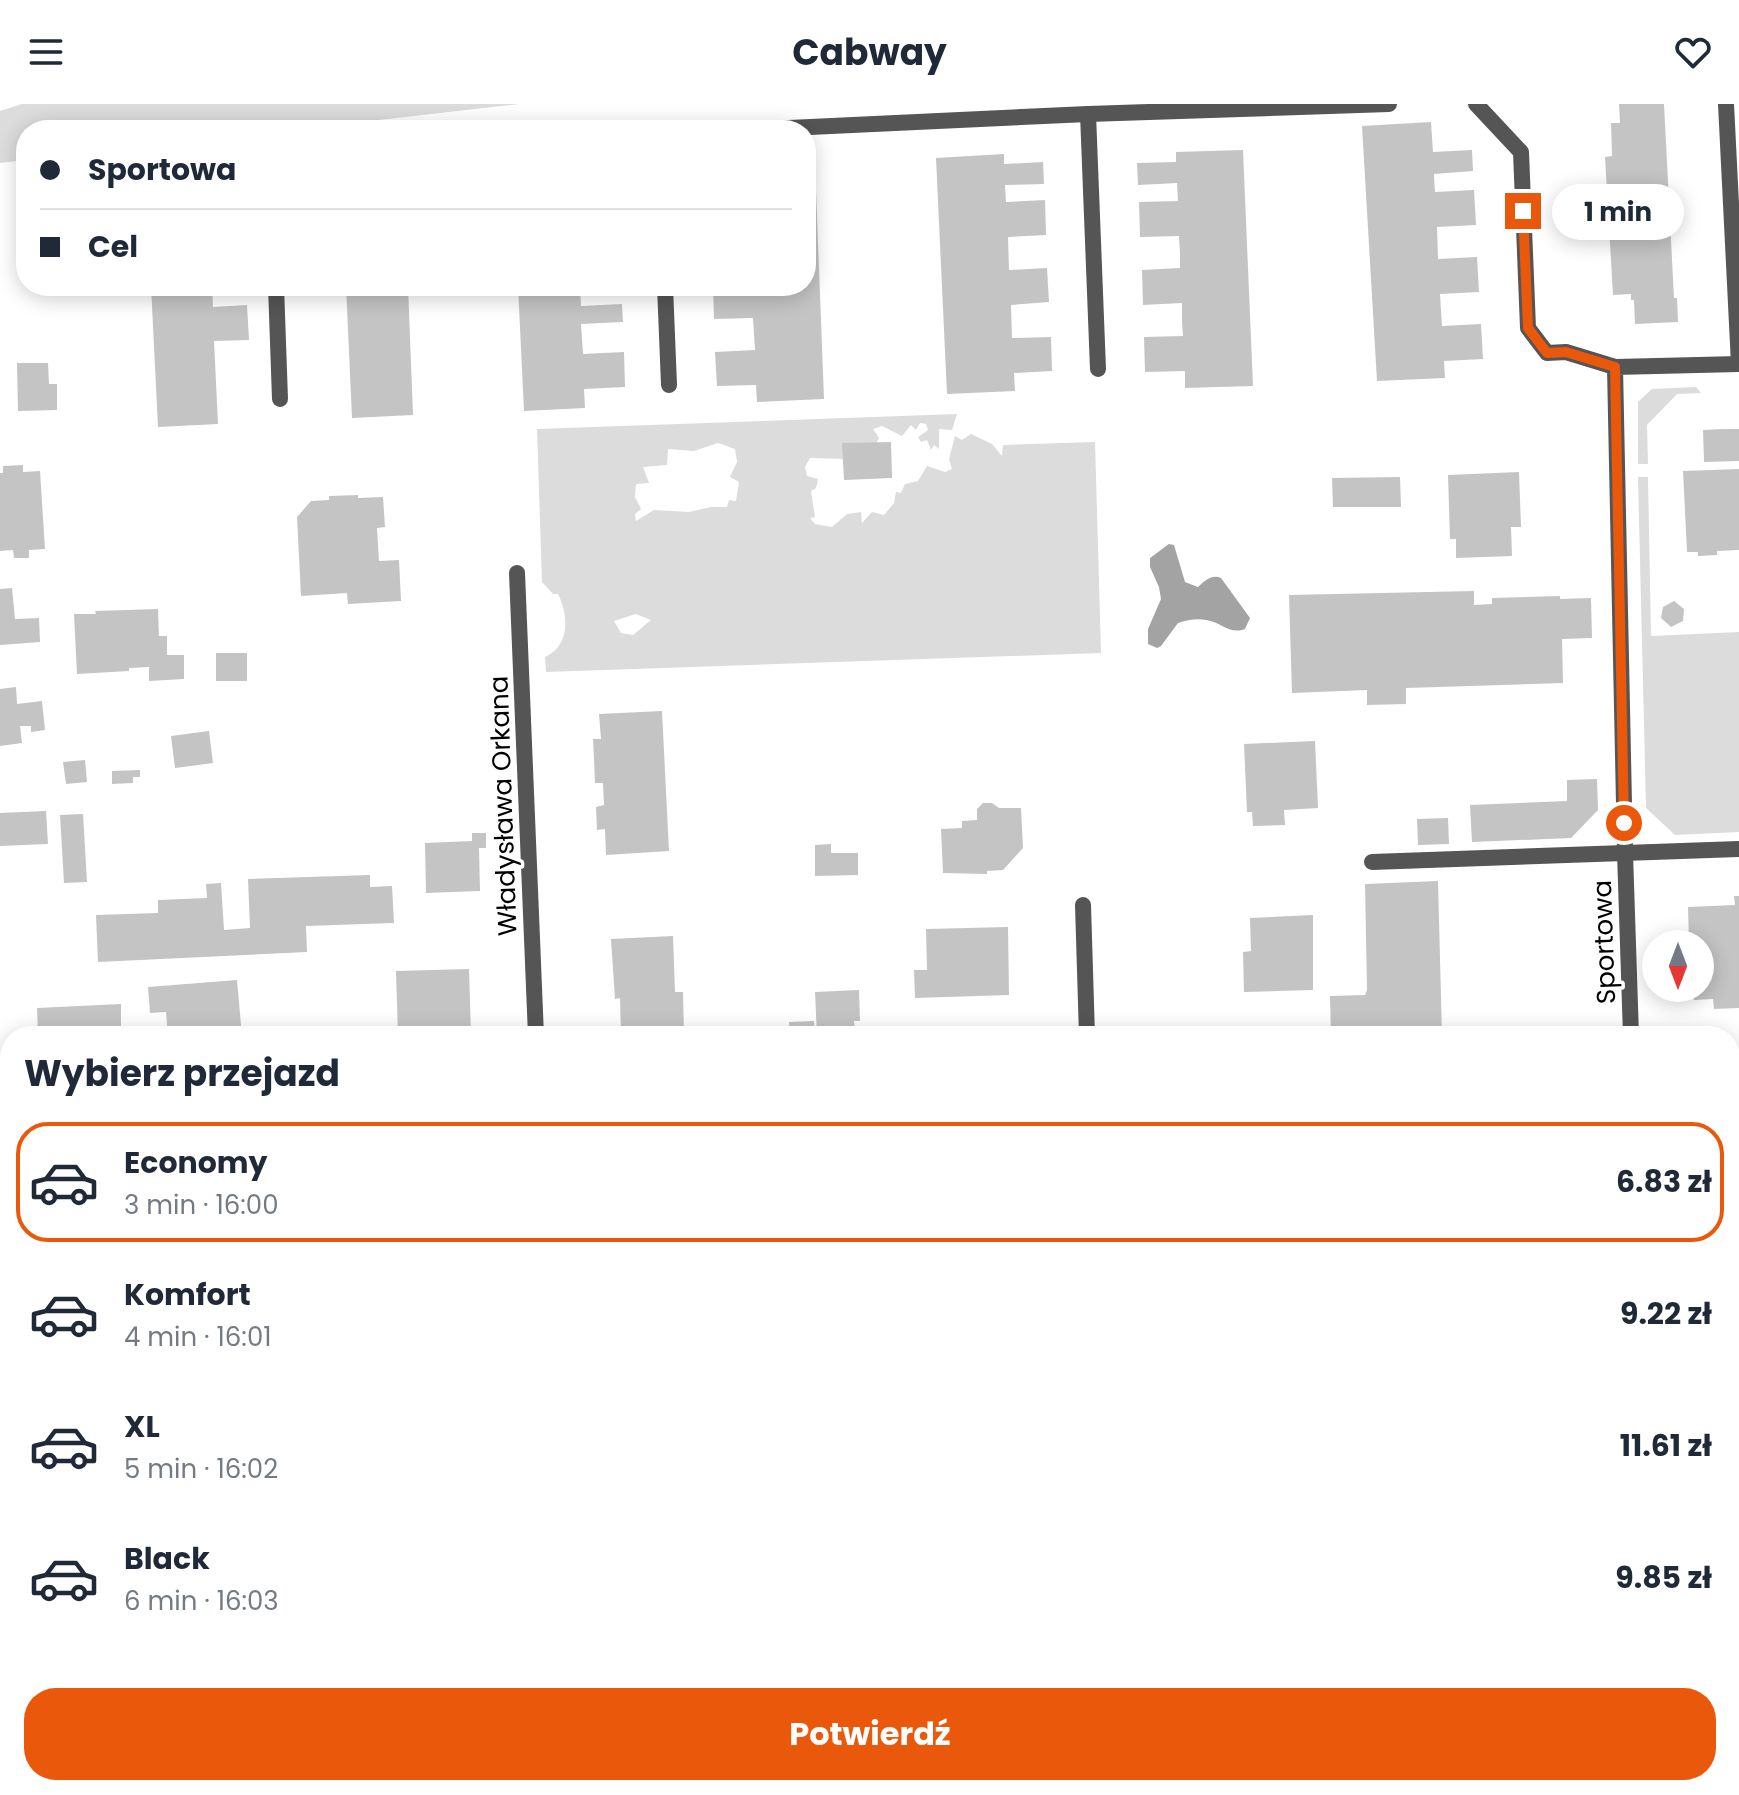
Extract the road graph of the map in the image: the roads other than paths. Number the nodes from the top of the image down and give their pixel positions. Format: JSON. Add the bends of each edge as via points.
{"nodes":[{"id":1,"x":1389,"y":104,"type":"edge"},
{"id":2,"x":1476,"y":104,"type":"edge"},
{"id":3,"x":1726,"y":104,"type":"edge"},
{"id":4,"x":1088,"y":114,"type":"junction"},
{"id":5,"x":816,"y":127,"type":"edge"},
{"id":6,"x":276,"y":296,"type":"edge"},
{"id":7,"x":665,"y":296,"type":"edge"},
{"id":8,"x":1739,"y":364,"type":"edge"},
{"id":9,"x":1615,"y":367,"type":"junction"},
{"id":10,"x":1098,"y":369,"type":"dead end"},
{"id":11,"x":669,"y":385,"type":"dead end"},
{"id":12,"x":280,"y":399,"type":"dead end"},
{"id":13,"x":517,"y":573,"type":"dead end"},
{"id":14,"x":1739,"y":849,"type":"edge"},
{"id":15,"x":1625,"y":853,"type":"junction"},
{"id":16,"x":1372,"y":862,"type":"dead end"},
{"id":17,"x":1083,"y":905,"type":"dead end"},
{"id":18,"x":536,"y":1026,"type":"edge"},
{"id":19,"x":1087,"y":1026,"type":"edge"},
{"id":20,"x":1631,"y":1026,"type":"edge"}],
"edges":[{"from":1,"to":4,"type":"street"},
{"from":2,"to":9,"type":"street","via":[[1521,152],[1528,328],[1547,353],[1566,352]]},
{"from":3,"to":8,"type":"street"},
{"from":4,"to":5,"type":"street"},
{"from":4,"to":10,"type":"street"},
{"from":6,"to":12,"type":"street"},
{"from":7,"to":11,"type":"street"},
{"from":8,"to":9,"type":"street"},
{"from":9,"to":15,"type":"street","name":"Sportowa"},
{"from":13,"to":18,"type":"street","name":"Władysława Orkana"},
{"from":14,"to":15,"type":"street"},
{"from":15,"to":16,"type":"street"},
{"from":15,"to":20,"type":"street","name":"Sportowa"},
{"from":17,"to":19,"type":"street"}]}
